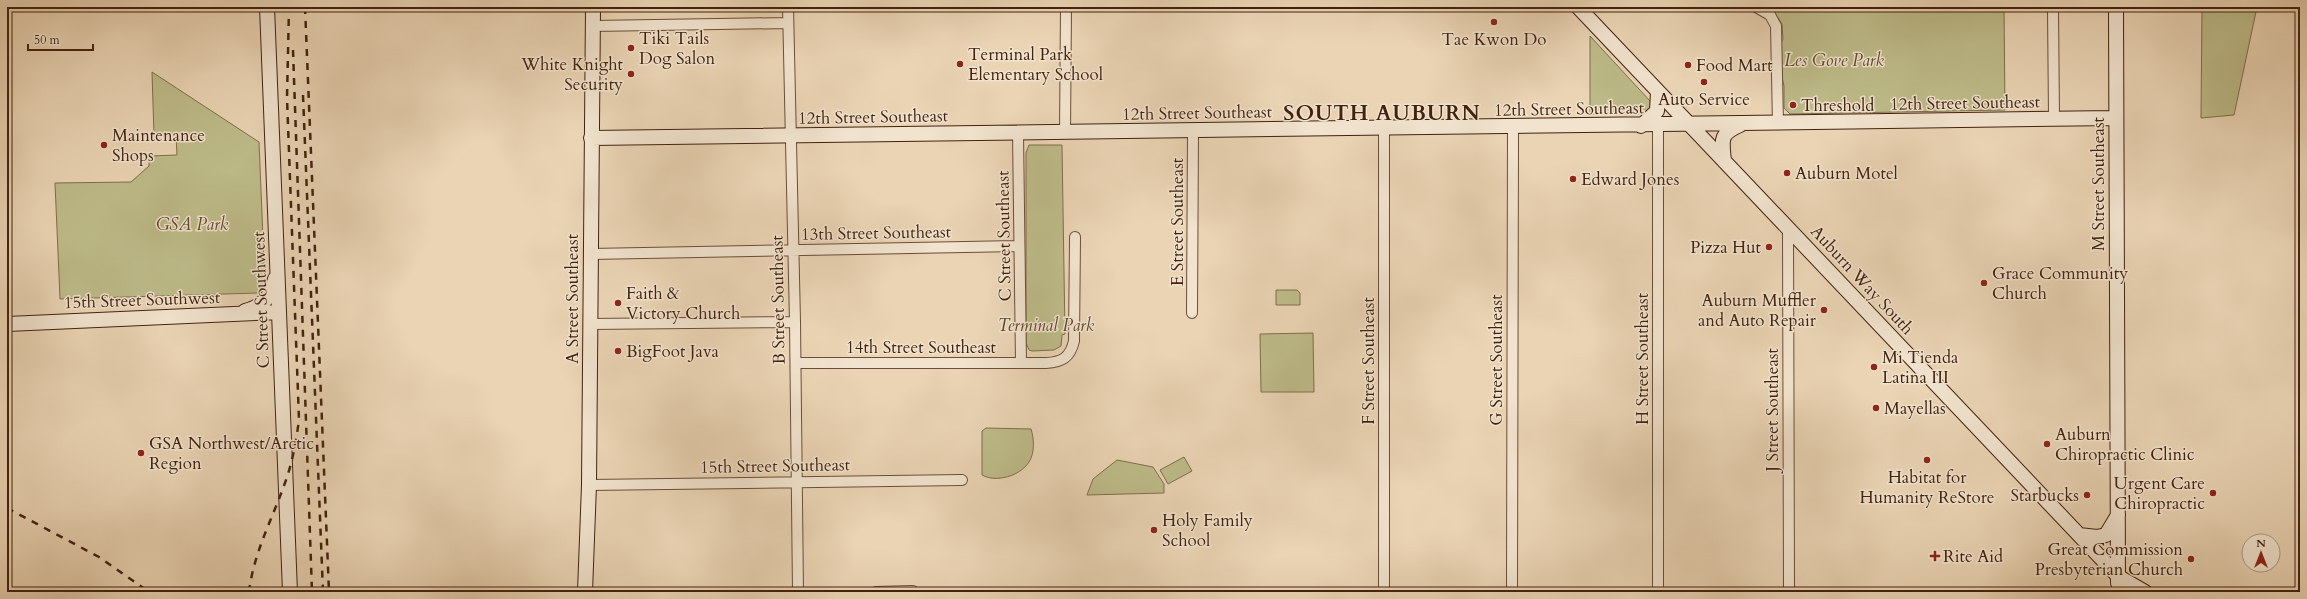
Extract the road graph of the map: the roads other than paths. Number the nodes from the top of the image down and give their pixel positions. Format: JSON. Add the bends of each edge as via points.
{"nodes":[{"id":1,"x":267,"y":7,"type":"edge"},
{"id":2,"x":593,"y":7,"type":"edge"},
{"id":3,"x":788,"y":7,"type":"edge"},
{"id":4,"x":1066,"y":7,"type":"edge"},
{"id":5,"x":1578,"y":7,"type":"edge"},
{"id":6,"x":1756,"y":7,"type":"edge"},
{"id":7,"x":2053,"y":7,"type":"edge"},
{"id":8,"x":2116,"y":7,"type":"edge"},
{"id":9,"x":788,"y":23,"type":"junction"},
{"id":10,"x":592,"y":26,"type":"junction"},
{"id":11,"x":1658,"y":92,"type":"junction"},
{"id":12,"x":2116,"y":118,"type":"junction"},
{"id":13,"x":2054,"y":119,"type":"junction"},
{"id":14,"x":1742,"y":124,"type":"junction"},
{"id":15,"x":1778,"y":124,"type":"junction"},
{"id":16,"x":1658,"y":125,"type":"junction"},
{"id":17,"x":1690,"y":125,"type":"junction"},
{"id":18,"x":1641,"y":126,"type":"junction"},
{"id":19,"x":1513,"y":128,"type":"junction"},
{"id":20,"x":1384,"y":129,"type":"junction"},
{"id":21,"x":1193,"y":131,"type":"junction"},
{"id":22,"x":1018,"y":133,"type":"junction"},
{"id":23,"x":1065,"y":133,"type":"junction"},
{"id":24,"x":790,"y":136,"type":"junction"},
{"id":25,"x":591,"y":138,"type":"junction"},
{"id":26,"x":1724,"y":161,"type":"junction"},
{"id":27,"x":1788,"y":228,"type":"junction"},
{"id":28,"x":1076,"y":237,"type":"dead end"},
{"id":29,"x":1019,"y":246,"type":"junction"},
{"id":30,"x":793,"y":251,"type":"junction"},
{"id":31,"x":590,"y":254,"type":"junction"},
{"id":32,"x":278,"y":266,"type":"junction"},
{"id":33,"x":280,"y":312,"type":"junction"},
{"id":34,"x":1192,"y":313,"type":"dead end"},
{"id":35,"x":233,"y":314,"type":"junction"},
{"id":36,"x":795,"y":322,"type":"junction"},
{"id":37,"x":7,"y":324,"type":"edge"},
{"id":38,"x":590,"y":324,"type":"junction"},
{"id":39,"x":796,"y":363,"type":"junction"},
{"id":40,"x":1021,"y":363,"type":"junction"},
{"id":41,"x":962,"y":480,"type":"dead end"},
{"id":42,"x":797,"y":482,"type":"junction"},
{"id":43,"x":589,"y":485,"type":"junction"},
{"id":44,"x":2119,"y":515,"type":"junction"},
{"id":45,"x":2078,"y":535,"type":"junction"},
{"id":46,"x":2119,"y":577,"type":"junction"},
{"id":47,"x":913,"y":591,"type":"edge"},
{"id":48,"x":290,"y":592,"type":"edge"},
{"id":49,"x":585,"y":592,"type":"edge"},
{"id":50,"x":798,"y":592,"type":"edge"},
{"id":51,"x":876,"y":592,"type":"edge"},
{"id":52,"x":1384,"y":592,"type":"edge"},
{"id":53,"x":1512,"y":592,"type":"edge"},
{"id":54,"x":1658,"y":592,"type":"edge"},
{"id":55,"x":1789,"y":592,"type":"edge"},
{"id":56,"x":2118,"y":592,"type":"edge"},
{"id":57,"x":2121,"y":592,"type":"edge"},
{"id":58,"x":2128,"y":592,"type":"edge"},
{"id":59,"x":2145,"y":592,"type":"edge"}],
"edges":[{"from":1,"to":32,"type":"main road","name":"C Street Southwest"},
{"from":2,"to":10,"type":"main road","name":"A Street Southeast"},
{"from":3,"to":9,"type":"street","name":"B Street Southeast"},
{"from":4,"to":23,"type":"street"},
{"from":5,"to":11,"type":"main road","name":"Auburn Way South"},
{"from":6,"to":15,"type":"street","via":[[1770,16],[1776,26]]},
{"from":7,"to":13,"type":"street"},
{"from":8,"to":12,"type":"main road","name":"M Street Southeast"},
{"from":9,"to":10,"type":"street"},
{"from":9,"to":24,"type":"street","name":"B Street Southeast"},
{"from":10,"to":25,"type":"main road","name":"A Street Southeast"},
{"from":11,"to":17,"type":"main road","name":"Auburn Way South"},
{"from":11,"to":18,"type":"main road","via":[[1657,111]]},
{"from":12,"to":13,"type":"main road","name":"12th Street Southeast"},
{"from":12,"to":44,"type":"main road","name":"M Street Southeast"},
{"from":13,"to":15,"type":"main road","name":"12th Street Southeast"},
{"from":14,"to":15,"type":"main road","name":"12th Street Southeast"},
{"from":14,"to":17,"type":"main road","name":"12th Street Southeast"},
{"from":14,"to":26,"type":"main road","via":[[1723,136]]},
{"from":16,"to":17,"type":"main road","name":"12th Street Southeast"},
{"from":16,"to":18,"type":"main road","name":"12th Street Southeast"},
{"from":16,"to":54,"type":"street","name":"H Street Southeast"},
{"from":17,"to":26,"type":"main road","name":"Auburn Way South"},
{"from":18,"to":19,"type":"main road","name":"12th Street Southeast"},
{"from":19,"to":20,"type":"main road","name":"12th Street Southeast"},
{"from":19,"to":53,"type":"street","name":"G Street Southeast"},
{"from":20,"to":21,"type":"main road","name":"12th Street Southeast"},
{"from":20,"to":52,"type":"street","name":"F Street Southeast"},
{"from":21,"to":23,"type":"main road","name":"12th Street Southeast"},
{"from":21,"to":34,"type":"street","name":"E Street Southeast"},
{"from":22,"to":23,"type":"main road","name":"12th Street Southeast"},
{"from":22,"to":24,"type":"main road","name":"12th Street Southeast"},
{"from":22,"to":29,"type":"street","name":"C Street Southeast"},
{"from":24,"to":25,"type":"main road","name":"12th Street Southeast"},
{"from":24,"to":30,"type":"street","name":"B Street Southeast"},
{"from":25,"to":31,"type":"main road","name":"A Street Southeast"},
{"from":26,"to":27,"type":"main road","name":"Auburn Way South"},
{"from":27,"to":45,"type":"main road","name":"Auburn Way South"},
{"from":27,"to":55,"type":"street","name":"J Street Southeast"},
{"from":28,"to":40,"type":"street","name":"14th Street Southeast","via":[[1075,320],[1072,347],[1065,359],[1046,363]]},
{"from":29,"to":30,"type":"street","name":"13th Street Southeast"},
{"from":29,"to":40,"type":"street","name":"C Street Southeast"},
{"from":30,"to":31,"type":"street","name":"13th Street Southeast"},
{"from":30,"to":36,"type":"street","name":"B Street Southeast"},
{"from":31,"to":38,"type":"main road","name":"A Street Southeast"},
{"from":32,"to":33,"type":"main road","name":"C Street Southwest"},
{"from":32,"to":35,"type":"main road","via":[[272,289],[264,302]]},
{"from":33,"to":35,"type":"main road","name":"15th Street Southwest"},
{"from":33,"to":48,"type":"main road","name":"C Street Southwest"},
{"from":35,"to":37,"type":"main road","name":"15th Street Southwest"},
{"from":36,"to":38,"type":"street"},
{"from":36,"to":39,"type":"street","name":"B Street Southeast"},
{"from":38,"to":43,"type":"main road","name":"A Street Southeast"},
{"from":39,"to":40,"type":"street","name":"14th Street Southeast"},
{"from":39,"to":42,"type":"street","name":"B Street Southeast"},
{"from":41,"to":42,"type":"street","name":"15th Street Southeast"},
{"from":42,"to":43,"type":"street","name":"15th Street Southeast"},
{"from":42,"to":50,"type":"street","name":"B Street Southeast"},
{"from":43,"to":49,"type":"main road","name":"A Street Southeast"},
{"from":44,"to":45,"type":"main road","via":[[2106,535]]},
{"from":44,"to":46,"type":"main road","name":"M Street Southeast"},
{"from":45,"to":46,"type":"main road","name":"Auburn Way South"},
{"from":46,"to":56,"type":"main road","name":"M Street Southeast"},
{"from":46,"to":57,"type":"main road","name":"M Street Southeast"},
{"from":46,"to":58,"type":"main road","name":"Auburn Way South"},
{"from":46,"to":59,"type":"main road","name":"Auburn Way South"},
{"from":47,"to":51,"type":"street"}]}
